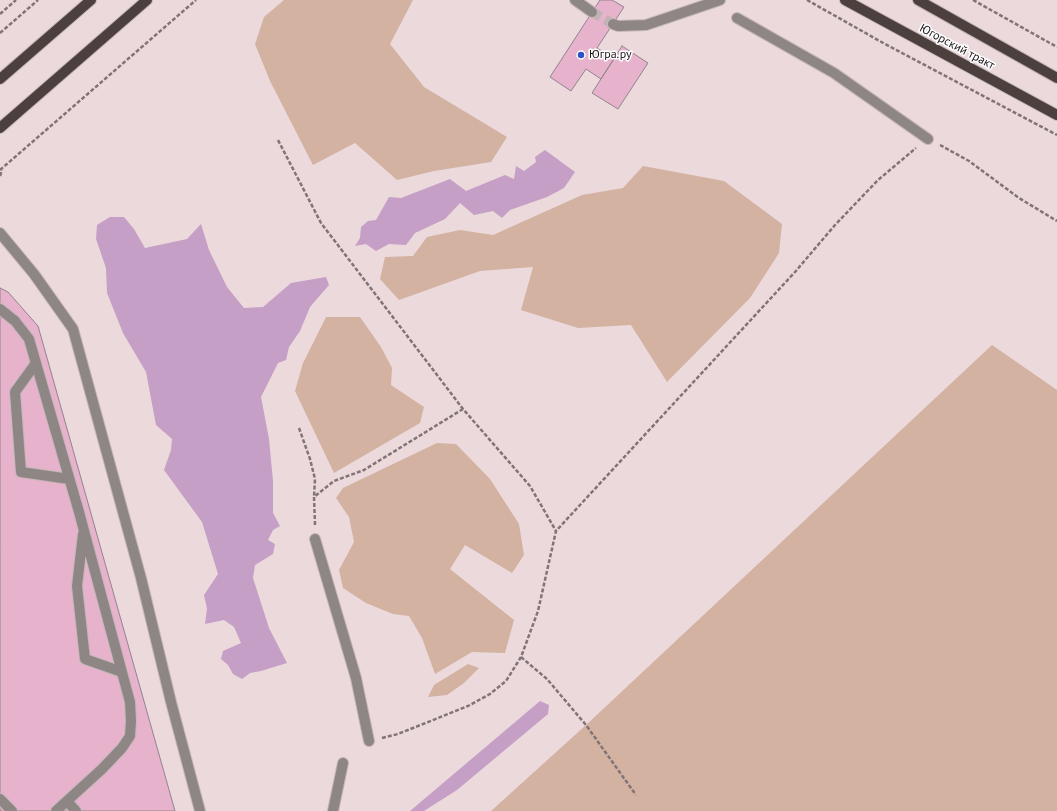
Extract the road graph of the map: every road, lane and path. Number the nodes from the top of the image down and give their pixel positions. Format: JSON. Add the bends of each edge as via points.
{"nodes":[{"id":1,"x":16,"y":0,"type":"edge"},
{"id":2,"x":38,"y":0,"type":"edge"},
{"id":3,"x":90,"y":0,"type":"edge"},
{"id":4,"x":147,"y":0,"type":"edge"},
{"id":5,"x":196,"y":0,"type":"edge"},
{"id":6,"x":575,"y":0,"type":"edge"},
{"id":7,"x":720,"y":0,"type":"edge"},
{"id":8,"x":807,"y":0,"type":"edge"},
{"id":9,"x":845,"y":0,"type":"edge"},
{"id":10,"x":918,"y":0,"type":"edge"},
{"id":11,"x":973,"y":0,"type":"edge"},
{"id":12,"x":592,"y":12,"type":"tunnel mouth"},
{"id":13,"x":0,"y":14,"type":"edge"},
{"id":14,"x":737,"y":18,"type":"dead end"},
{"id":15,"x":613,"y":24,"type":"tunnel mouth"},
{"id":16,"x":0,"y":33,"type":"edge"},
{"id":17,"x":1057,"y":47,"type":"edge"},
{"id":18,"x":1057,"y":78,"type":"edge"},
{"id":19,"x":0,"y":79,"type":"edge"},
{"id":20,"x":1057,"y":115,"type":"edge"},
{"id":21,"x":0,"y":128,"type":"edge"},
{"id":22,"x":1057,"y":135,"type":"edge"},
{"id":23,"x":928,"y":138,"type":"junction"},
{"id":24,"x":278,"y":140,"type":"dead end"},
{"id":25,"x":1,"y":170,"type":"edge"},
{"id":26,"x":0,"y":176,"type":"edge"},
{"id":27,"x":1057,"y":221,"type":"edge"},
{"id":28,"x":0,"y":233,"type":"edge"},
{"id":29,"x":0,"y":309,"type":"edge"},
{"id":30,"x":36,"y":363,"type":"junction"},
{"id":31,"x":463,"y":409,"type":"junction"},
{"id":32,"x":299,"y":428,"type":"dead end"},
{"id":33,"x":69,"y":478,"type":"junction"},
{"id":34,"x":314,"y":497,"type":"junction"},
{"id":35,"x":83,"y":528,"type":"junction"},
{"id":36,"x":556,"y":530,"type":"junction"},
{"id":37,"x":315,"y":539,"type":"joint"},
{"id":38,"x":522,"y":657,"type":"junction"},
{"id":39,"x":122,"y":672,"type":"junction"},
{"id":40,"x":369,"y":741,"type":"joint"},
{"id":41,"x":343,"y":763,"type":"dead end"},
{"id":42,"x":636,"y":795,"type":"dead end"},
{"id":43,"x":0,"y":799,"type":"edge"},
{"id":44,"x":67,"y":801,"type":"junction"},
{"id":45,"x":12,"y":811,"type":"edge"},
{"id":46,"x":56,"y":811,"type":"edge"},
{"id":47,"x":76,"y":811,"type":"edge"},
{"id":48,"x":200,"y":811,"type":"edge"},
{"id":49,"x":333,"y":811,"type":"edge"}],
"edges":[{"from":1,"to":13,"type":"path"},
{"from":2,"to":16,"type":"path"},
{"from":3,"to":19,"type":"main road"},
{"from":4,"to":21,"type":"main road"},
{"from":5,"to":25,"type":"path"},
{"from":6,"to":12,"type":"street"},
{"from":7,"to":15,"type":"street","via":[[646,25]]},
{"from":8,"to":22,"type":"path"},
{"from":9,"to":20,"type":"main road","name":"Югорский тракт"},
{"from":10,"to":18,"type":"main road","name":"Югорский тракт"},
{"from":11,"to":17,"type":"path"},
{"from":14,"to":23,"type":"street","via":[[834,73]]},
{"from":23,"to":27,"type":"path","via":[[969,162],[1019,198]]},
{"from":23,"to":36,"type":"path","via":[[878,180]]},
{"from":24,"to":31,"type":"path","via":[[321,223]]},
{"from":25,"to":26,"type":"path"},
{"from":28,"to":48,"type":"street","via":[[34,274],[73,329],[141,578]]},
{"from":29,"to":30,"type":"street","via":[[15,321],[29,339]]},
{"from":30,"to":33,"type":"street"},
{"from":30,"to":33,"type":"street","via":[[15,392],[21,472]]},
{"from":31,"to":34,"type":"path","via":[[364,470],[334,481]]},
{"from":31,"to":36,"type":"path","via":[[530,486]]},
{"from":32,"to":34,"type":"path","via":[[315,479]]},
{"from":33,"to":35,"type":"street"},
{"from":34,"to":37,"type":"path"},
{"from":35,"to":39,"type":"street"},
{"from":35,"to":39,"type":"street","via":[[77,586],[85,658]]},
{"from":36,"to":38,"type":"path","via":[[538,611]]},
{"from":37,"to":40,"type":"street","via":[[356,678]]},
{"from":38,"to":40,"type":"path","via":[[506,681],[490,694],[468,706],[398,734]]},
{"from":38,"to":42,"type":"path","via":[[547,678]]},
{"from":39,"to":44,"type":"street","via":[[130,702],[130,736],[102,770]]},
{"from":41,"to":49,"type":"street"},
{"from":43,"to":45,"type":"street"},
{"from":44,"to":46,"type":"street"},
{"from":44,"to":47,"type":"street"}]}
